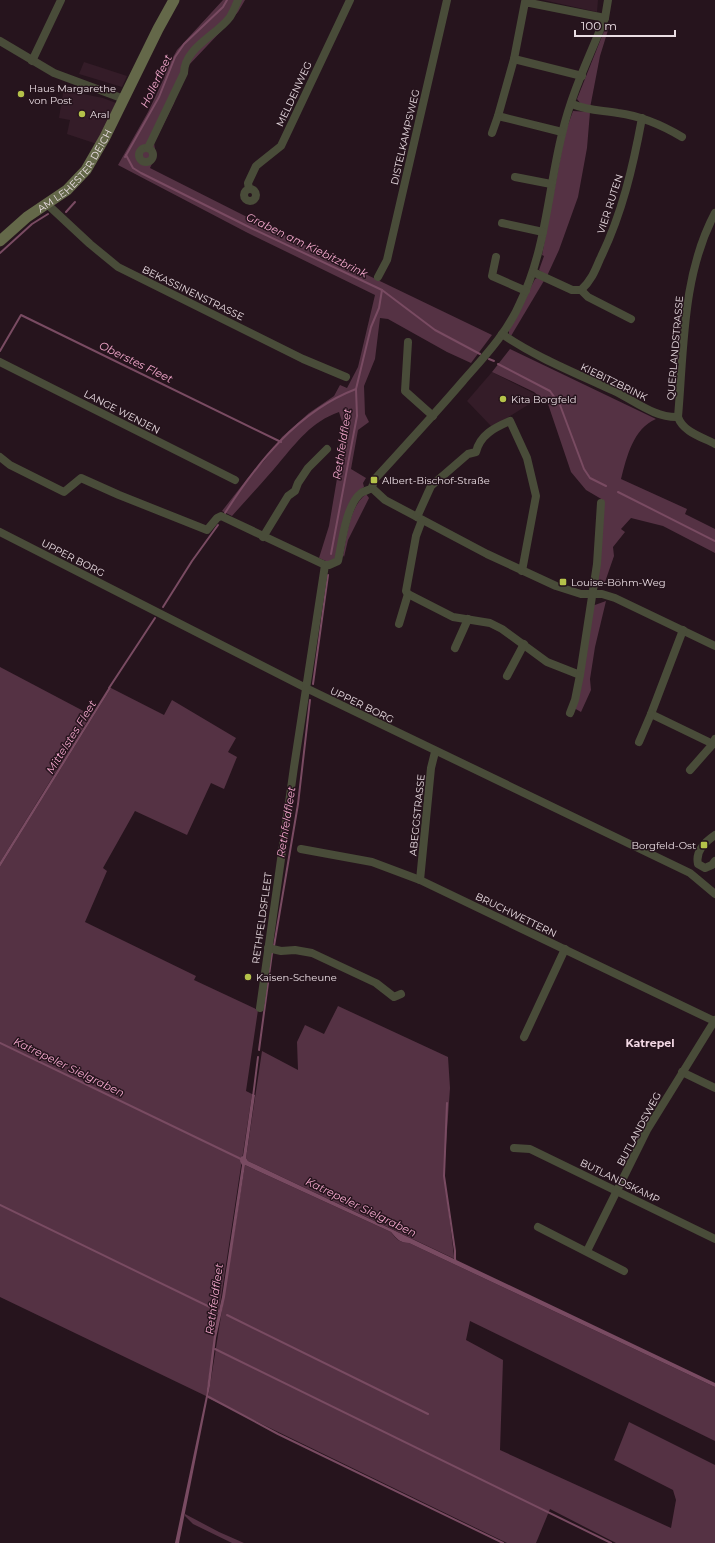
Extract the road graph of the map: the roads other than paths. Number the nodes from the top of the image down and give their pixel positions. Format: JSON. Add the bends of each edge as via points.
{"nodes":[{"id":1,"x":61,"y":0,"type":"edge"},
{"id":2,"x":174,"y":0,"type":"edge"},
{"id":3,"x":238,"y":0,"type":"edge"},
{"id":4,"x":350,"y":0,"type":"edge"},
{"id":5,"x":447,"y":0,"type":"edge"},
{"id":6,"x":608,"y":0,"type":"edge"},
{"id":7,"x":605,"y":18,"type":"junction"},
{"id":8,"x":0,"y":42,"type":"edge"},
{"id":9,"x":514,"y":60,"type":"junction"},
{"id":10,"x":32,"y":61,"type":"junction"},
{"id":11,"x":582,"y":76,"type":"junction"},
{"id":12,"x":124,"y":99,"type":"junction"},
{"id":13,"x":572,"y":104,"type":"junction"},
{"id":14,"x":498,"y":116,"type":"junction"},
{"id":15,"x":642,"y":118,"type":"junction"},
{"id":16,"x":562,"y":132,"type":"junction"},
{"id":17,"x":492,"y":133,"type":"dead end"},
{"id":18,"x":682,"y":137,"type":"dead end"},
{"id":19,"x":148,"y":148,"type":"dead end"},
{"id":20,"x":515,"y":177,"type":"dead end"},
{"id":21,"x":550,"y":184,"type":"junction"},
{"id":22,"x":249,"y":189,"type":"dead end"},
{"id":23,"x":47,"y":204,"type":"junction"},
{"id":24,"x":715,"y":213,"type":"edge"},
{"id":25,"x":502,"y":223,"type":"dead end"},
{"id":26,"x":544,"y":232,"type":"junction"},
{"id":27,"x":0,"y":241,"type":"edge"},
{"id":28,"x":496,"y":258,"type":"dead end"},
{"id":29,"x":533,"y":272,"type":"junction"},
{"id":30,"x":378,"y":277,"type":"dead end"},
{"id":31,"x":581,"y":290,"type":"junction"},
{"id":32,"x":526,"y":291,"type":"junction"},
{"id":33,"x":631,"y":319,"type":"dead end"},
{"id":34,"x":502,"y":334,"type":"junction"},
{"id":35,"x":408,"y":342,"type":"dead end"},
{"id":36,"x":0,"y":362,"type":"edge"},
{"id":37,"x":346,"y":377,"type":"dead end"},
{"id":38,"x":433,"y":416,"type":"junction"},
{"id":39,"x":678,"y":417,"type":"junction"},
{"id":40,"x":715,"y":444,"type":"edge"},
{"id":41,"x":327,"y":449,"type":"dead end"},
{"id":42,"x":0,"y":457,"type":"edge"},
{"id":43,"x":236,"y":480,"type":"dead end"},
{"id":44,"x":374,"y":491,"type":"junction"},
{"id":45,"x":601,"y":503,"type":"dead end"},
{"id":46,"x":419,"y":519,"type":"junction"},
{"id":47,"x":0,"y":532,"type":"edge"},
{"id":48,"x":263,"y":537,"type":"junction"},
{"id":49,"x":325,"y":565,"type":"junction"},
{"id":50,"x":522,"y":571,"type":"junction"},
{"id":51,"x":408,"y":594,"type":"junction"},
{"id":52,"x":592,"y":594,"type":"junction"},
{"id":53,"x":468,"y":619,"type":"junction"},
{"id":54,"x":399,"y":624,"type":"dead end"},
{"id":55,"x":683,"y":630,"type":"junction"},
{"id":56,"x":524,"y":644,"type":"junction"},
{"id":57,"x":715,"y":646,"type":"edge"},
{"id":58,"x":455,"y":648,"type":"dead end"},
{"id":59,"x":580,"y":675,"type":"junction"},
{"id":60,"x":507,"y":676,"type":"dead end"},
{"id":61,"x":306,"y":688,"type":"junction"},
{"id":62,"x":570,"y":713,"type":"dead end"},
{"id":63,"x":651,"y":714,"type":"junction"},
{"id":64,"x":639,"y":742,"type":"dead end"},
{"id":65,"x":714,"y":742,"type":"edge"},
{"id":66,"x":435,"y":752,"type":"junction"},
{"id":67,"x":690,"y":770,"type":"dead end"},
{"id":68,"x":715,"y":835,"type":"edge"},
{"id":69,"x":301,"y":849,"type":"dead end"},
{"id":70,"x":715,"y":861,"type":"edge"},
{"id":71,"x":698,"y":864,"type":"junction"},
{"id":72,"x":690,"y":873,"type":"junction"},
{"id":73,"x":420,"y":880,"type":"junction"},
{"id":74,"x":715,"y":894,"type":"edge"},
{"id":75,"x":268,"y":948,"type":"junction"},
{"id":76,"x":565,"y":949,"type":"junction"},
{"id":77,"x":401,"y":994,"type":"dead end"},
{"id":78,"x":260,"y":1008,"type":"dead end"},
{"id":79,"x":715,"y":1020,"type":"edge"},
{"id":80,"x":524,"y":1037,"type":"dead end"},
{"id":81,"x":682,"y":1072,"type":"junction"},
{"id":82,"x":715,"y":1088,"type":"edge"},
{"id":83,"x":514,"y":1148,"type":"dead end"},
{"id":84,"x":618,"y":1192,"type":"junction"},
{"id":85,"x":538,"y":1227,"type":"dead end"},
{"id":86,"x":715,"y":1239,"type":"edge"},
{"id":87,"x":586,"y":1251,"type":"junction"},
{"id":88,"x":624,"y":1271,"type":"dead end"}],
"edges":[{"from":1,"to":10,"type":"street"},
{"from":2,"to":12,"type":"street","name":"AM LEHESTER DEICH"},
{"from":3,"to":19,"type":"street","via":[[230,17],[193,52],[184,65],[184,73]]},
{"from":4,"to":22,"type":"street","name":"MELDENWEG","via":[[281,146],[256,166],[248,183]]},
{"from":5,"to":30,"type":"street","name":"DISTELKAMPSWEG","via":[[387,260]]},
{"from":6,"to":7,"type":"street"},
{"from":7,"to":9,"type":"street","via":[[525,2]]},
{"from":7,"to":11,"type":"street"},
{"from":8,"to":10,"type":"street"},
{"from":9,"to":11,"type":"street"},
{"from":9,"to":14,"type":"street"},
{"from":10,"to":12,"type":"street","via":[[54,73]]},
{"from":11,"to":13,"type":"street"},
{"from":12,"to":23,"type":"street","name":"AM LEHESTER DEICH","via":[[86,170],[67,190]]},
{"from":13,"to":15,"type":"street","via":[[596,112]]},
{"from":13,"to":16,"type":"street"},
{"from":14,"to":16,"type":"street"},
{"from":14,"to":17,"type":"street"},
{"from":15,"to":18,"type":"street","via":[[663,125]]},
{"from":15,"to":31,"type":"street","name":"VIER RUTEN","via":[[628,187],[614,228],[589,283]]},
{"from":16,"to":21,"type":"street"},
{"from":20,"to":21,"type":"street"},
{"from":21,"to":26,"type":"street"},
{"from":23,"to":27,"type":"street","name":"AM LEHESTER DEICH","via":[[27,217]]},
{"from":23,"to":37,"type":"street","name":"BEKASSINENSTRASSE","via":[[118,267],[281,349]]},
{"from":24,"to":39,"type":"street","name":"QUERLANDSTRASSE","via":[[704,234],[692,275],[684,328]]},
{"from":25,"to":26,"type":"street"},
{"from":26,"to":29,"type":"street"},
{"from":28,"to":32,"type":"street","via":[[492,276]]},
{"from":29,"to":31,"type":"street","via":[[572,290]]},
{"from":29,"to":32,"type":"street"},
{"from":31,"to":33,"type":"street","via":[[588,297]]},
{"from":32,"to":34,"type":"street"},
{"from":34,"to":38,"type":"street"},
{"from":34,"to":39,"type":"street","name":"KIEBITZBRINK","via":[[538,356],[662,416]]},
{"from":35,"to":38,"type":"street","via":[[405,390]]},
{"from":36,"to":43,"type":"street","name":"LANGE WENJEN"},
{"from":38,"to":44,"type":"street","via":[[374,480]]},
{"from":39,"to":40,"type":"street","via":[[685,428]]},
{"from":41,"to":48,"type":"street","via":[[308,468]]},
{"from":42,"to":48,"type":"street","via":[[10,465],[64,492],[81,478],[207,530],[221,516]]},
{"from":44,"to":46,"type":"street"},
{"from":44,"to":49,"type":"street","via":[[362,493],[355,500],[347,519],[338,560]]},
{"from":45,"to":52,"type":"street","via":[[600,543]]},
{"from":46,"to":50,"type":"street"},
{"from":46,"to":50,"type":"street","via":[[431,486],[468,454],[476,452],[478,442],[489,432],[510,421],[527,458],[536,496]]},
{"from":46,"to":51,"type":"street","via":[[406,591]]},
{"from":47,"to":61,"type":"street","name":"UPPER BORG"},
{"from":48,"to":49,"type":"street"},
{"from":49,"to":61,"type":"street","name":"RETHFELDSFLEET"},
{"from":50,"to":52,"type":"street","via":[[571,592]]},
{"from":51,"to":53,"type":"street","via":[[453,616]]},
{"from":51,"to":54,"type":"street"},
{"from":52,"to":55,"type":"street","via":[[615,598]]},
{"from":52,"to":59,"type":"street"},
{"from":53,"to":56,"type":"street","via":[[490,623]]},
{"from":53,"to":58,"type":"street"},
{"from":55,"to":57,"type":"street"},
{"from":55,"to":63,"type":"street"},
{"from":56,"to":59,"type":"street","via":[[547,662]]},
{"from":56,"to":60,"type":"street"},
{"from":59,"to":62,"type":"street"},
{"from":61,"to":66,"type":"street","name":"UPPER BORG"},
{"from":61,"to":75,"type":"street","name":"RETHFELDSFLEET"},
{"from":63,"to":64,"type":"street"},
{"from":63,"to":65,"type":"street"},
{"from":65,"to":67,"type":"street"},
{"from":66,"to":72,"type":"street","name":"UPPER BORG"},
{"from":66,"to":73,"type":"street","name":"ABEGGSTRASSE","via":[[431,768]]},
{"from":68,"to":71,"type":"street","via":[[698,852]]},
{"from":69,"to":73,"type":"street","name":"BRUCHWETTERN","via":[[372,862]]},
{"from":70,"to":71,"type":"street","via":[[705,868]]},
{"from":71,"to":72,"type":"street"},
{"from":72,"to":74,"type":"street","name":"UPPER BORG"},
{"from":73,"to":76,"type":"street","name":"BRUCHWETTERN"},
{"from":75,"to":77,"type":"street","via":[[281,952],[295,950],[312,953],[376,983],[394,997]]},
{"from":75,"to":78,"type":"street","name":"RETHFELDSFLEET"},
{"from":76,"to":79,"type":"street","name":"BRUCHWETTERN"},
{"from":76,"to":80,"type":"street"},
{"from":79,"to":81,"type":"street","name":"BUTLANDSWEG"},
{"from":81,"to":82,"type":"street"},
{"from":81,"to":84,"type":"street","name":"BUTLANDSWEG","via":[[647,1130]]},
{"from":83,"to":84,"type":"street","name":"BUTLANDSKAMP","via":[[530,1149]]},
{"from":84,"to":86,"type":"street","name":"BUTLANDSKAMP"},
{"from":84,"to":87,"type":"street","name":"BUTLANDSWEG"},
{"from":85,"to":87,"type":"street"},
{"from":87,"to":88,"type":"street"}]}
